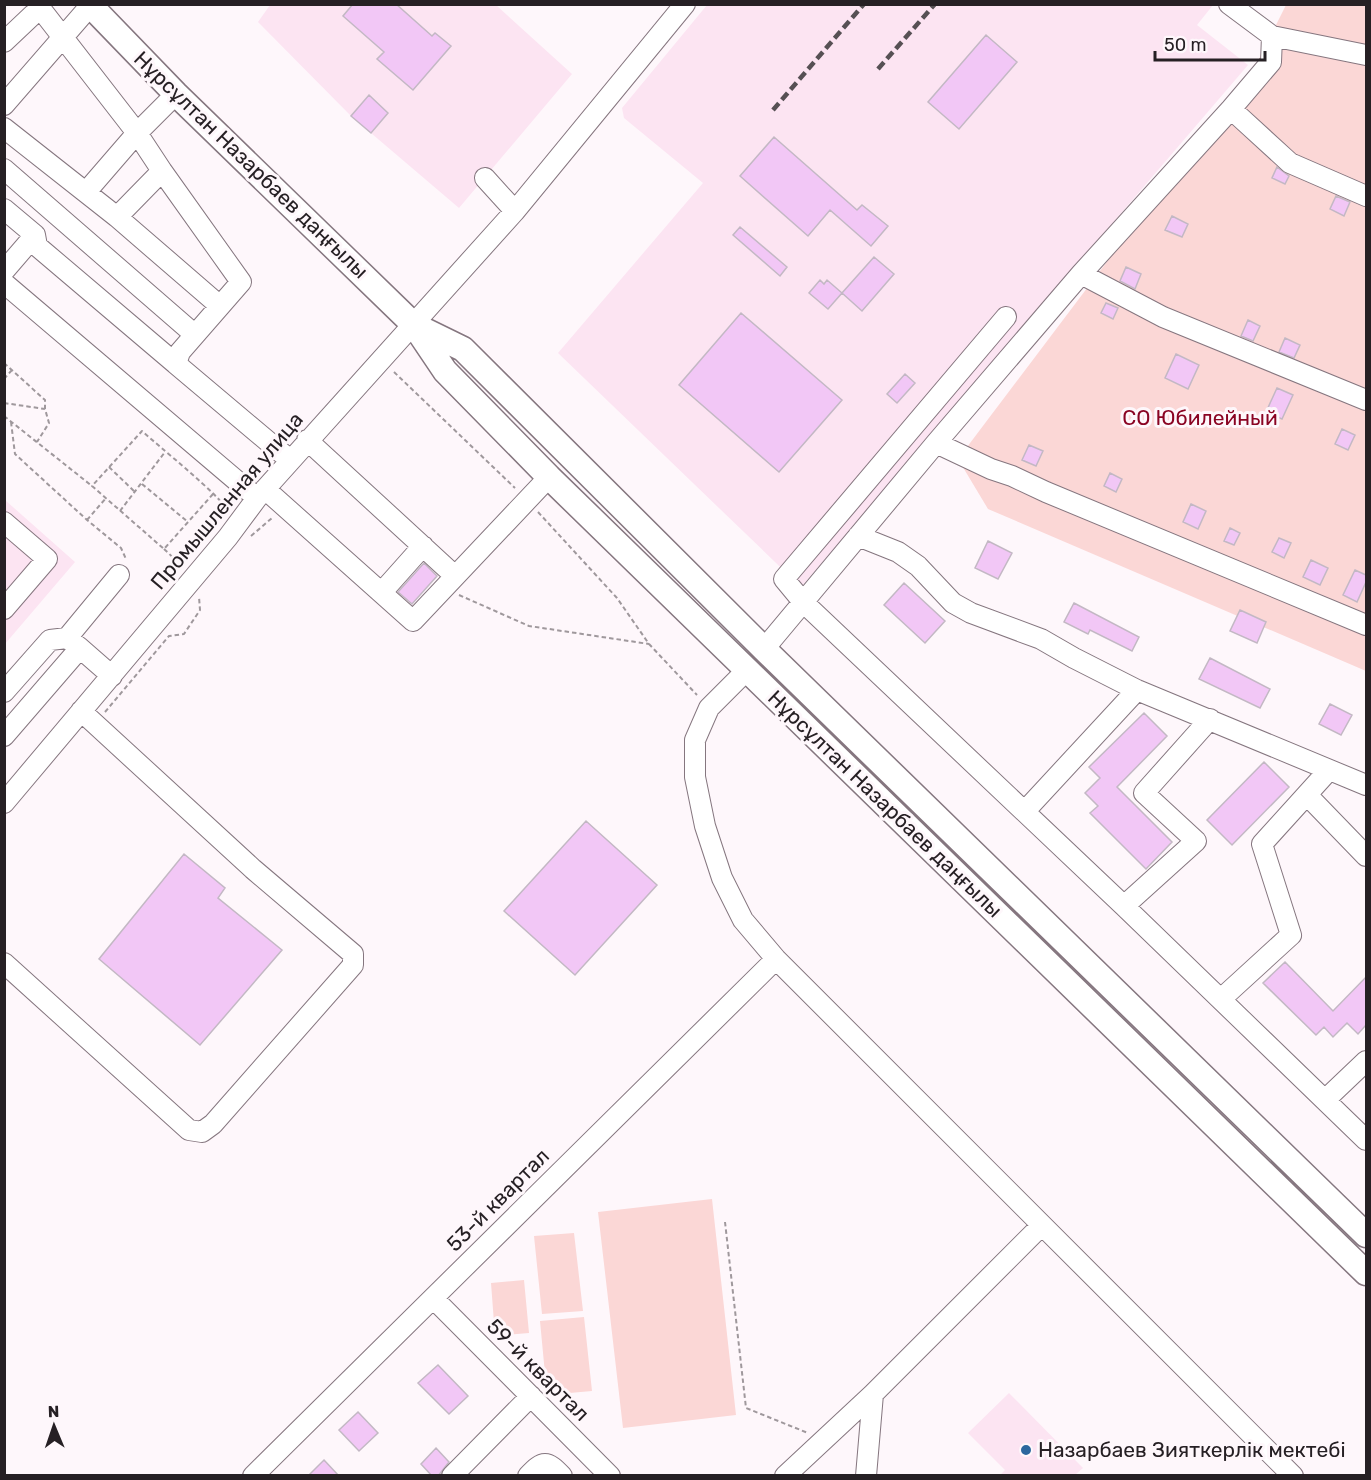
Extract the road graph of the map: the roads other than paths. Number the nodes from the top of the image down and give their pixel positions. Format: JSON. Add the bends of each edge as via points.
{"nodes":[{"id":1,"x":685,"y":4,"type":"edge"},
{"id":2,"x":1229,"y":4,"type":"edge"},
{"id":3,"x":89,"y":5,"type":"edge"},
{"id":4,"x":38,"y":6,"type":"edge"},
{"id":5,"x":1272,"y":36,"type":"junction"},
{"id":6,"x":62,"y":37,"type":"junction"},
{"id":7,"x":4,"y":42,"type":"edge"},
{"id":8,"x":1366,"y":55,"type":"edge"},
{"id":9,"x":176,"y":94,"type":"junction"},
{"id":10,"x":4,"y":105,"type":"edge"},
{"id":11,"x":1231,"y":109,"type":"junction"},
{"id":12,"x":4,"y":128,"type":"edge"},
{"id":13,"x":137,"y":133,"type":"junction"},
{"id":14,"x":4,"y":169,"type":"edge"},
{"id":15,"x":162,"y":171,"type":"junction"},
{"id":16,"x":485,"y":178,"type":"dead end"},
{"id":17,"x":86,"y":192,"type":"junction"},
{"id":18,"x":1366,"y":196,"type":"edge"},
{"id":19,"x":4,"y":209,"type":"edge"},
{"id":20,"x":514,"y":211,"type":"junction"},
{"id":21,"x":117,"y":217,"type":"junction"},
{"id":22,"x":35,"y":235,"type":"junction"},
{"id":23,"x":4,"y":271,"type":"edge"},
{"id":24,"x":1081,"y":274,"type":"junction"},
{"id":25,"x":4,"y":283,"type":"edge"},
{"id":26,"x":220,"y":306,"type":"junction"},
{"id":27,"x":1006,"y":317,"type":"dead end"},
{"id":28,"x":414,"y":325,"type":"junction"},
{"id":29,"x":194,"y":334,"type":"junction"},
{"id":30,"x":176,"y":364,"type":"junction"},
{"id":31,"x":1366,"y":400,"type":"edge"},
{"id":32,"x":308,"y":440,"type":"junction"},
{"id":33,"x":936,"y":443,"type":"junction"},
{"id":34,"x":290,"y":460,"type":"junction"},
{"id":35,"x":549,"y":477,"type":"junction"},
{"id":36,"x":261,"y":493,"type":"junction"},
{"id":37,"x":4,"y":522,"type":"edge"},
{"id":38,"x":858,"y":536,"type":"junction"},
{"id":39,"x":423,"y":546,"type":"junction"},
{"id":40,"x":119,"y":576,"type":"road end"},
{"id":41,"x":449,"y":582,"type":"junction"},
{"id":42,"x":381,"y":592,"type":"junction"},
{"id":43,"x":803,"y":602,"type":"junction"},
{"id":44,"x":4,"y":609,"type":"edge"},
{"id":45,"x":1366,"y":625,"type":"edge"},
{"id":46,"x":73,"y":643,"type":"junction"},
{"id":47,"x":764,"y":649,"type":"junction"},
{"id":48,"x":747,"y":670,"type":"junction"},
{"id":49,"x":111,"y":676,"type":"junction"},
{"id":50,"x":1137,"y":690,"type":"junction"},
{"id":51,"x":4,"y":692,"type":"edge"},
{"id":52,"x":89,"y":718,"type":"junction"},
{"id":53,"x":1210,"y":719,"type":"junction"},
{"id":54,"x":4,"y":736,"type":"edge"},
{"id":55,"x":1329,"y":770,"type":"junction"},
{"id":56,"x":1366,"y":785,"type":"edge"},
{"id":57,"x":1307,"y":795,"type":"junction"},
{"id":58,"x":4,"y":803,"type":"edge"},
{"id":59,"x":1025,"y":811,"type":"junction"},
{"id":60,"x":1366,"y":856,"type":"edge"},
{"id":61,"x":1124,"y":906,"type":"junction"},
{"id":62,"x":776,"y":959,"type":"junction"},
{"id":63,"x":4,"y":963,"type":"edge"},
{"id":64,"x":1221,"y":999,"type":"junction"},
{"id":65,"x":1366,"y":1061,"type":"edge"},
{"id":66,"x":1325,"y":1100,"type":"junction"},
{"id":67,"x":1366,"y":1140,"type":"edge"},
{"id":68,"x":1042,"y":1226,"type":"junction"},
{"id":69,"x":1366,"y":1235,"type":"edge"},
{"id":70,"x":1366,"y":1273,"type":"edge"},
{"id":71,"x":433,"y":1298,"type":"junction"},
{"id":72,"x":873,"y":1394,"type":"junction"},
{"id":73,"x":531,"y":1396,"type":"junction"},
{"id":74,"x":253,"y":1476,"type":"edge"},
{"id":75,"x":452,"y":1476,"type":"edge"},
{"id":76,"x":528,"y":1476,"type":"edge"},
{"id":77,"x":562,"y":1476,"type":"edge"},
{"id":78,"x":610,"y":1476,"type":"edge"},
{"id":79,"x":785,"y":1476,"type":"edge"},
{"id":80,"x":866,"y":1476,"type":"edge"},
{"id":81,"x":1293,"y":1476,"type":"edge"}],
"edges":[{"from":1,"to":20,"type":"street","name":"Промышленная улица"},
{"from":2,"to":5,"type":"street"},
{"from":3,"to":6,"type":"street"},
{"from":3,"to":9,"type":"main road","name":"Нұрсұлтан Назарбаев даңғылы"},
{"from":4,"to":6,"type":"street"},
{"from":4,"to":7,"type":"street"},
{"from":5,"to":8,"type":"street"},
{"from":5,"to":11,"type":"street","via":[[1271,62]]},
{"from":6,"to":10,"type":"street"},
{"from":6,"to":13,"type":"street"},
{"from":9,"to":13,"type":"street"},
{"from":9,"to":28,"type":"main road","name":"Нұрсұлтан Назарбаев даңғылы"},
{"from":11,"to":18,"type":"street","via":[[1290,163]]},
{"from":11,"to":24,"type":"street"},
{"from":12,"to":17,"type":"street"},
{"from":13,"to":15,"type":"street"},
{"from":13,"to":17,"type":"street"},
{"from":14,"to":29,"type":"street"},
{"from":15,"to":21,"type":"street"},
{"from":15,"to":26,"type":"street","via":[[241,282]]},
{"from":16,"to":20,"type":"street"},
{"from":17,"to":21,"type":"street"},
{"from":19,"to":22,"type":"street"},
{"from":20,"to":28,"type":"street","name":"Промышленная улица"},
{"from":21,"to":26,"type":"street"},
{"from":22,"to":23,"type":"street"},
{"from":22,"to":30,"type":"street","via":[[36,246]]},
{"from":24,"to":31,"type":"street","via":[[1163,317]]},
{"from":24,"to":33,"type":"street"},
{"from":25,"to":36,"type":"street"},
{"from":26,"to":29,"type":"street"},
{"from":27,"to":43,"type":"street","via":[[784,579]]},
{"from":28,"to":32,"type":"street","name":"Промышленная улица"},
{"from":28,"to":35,"type":"main road","name":"Нұрсұлтан Назарбаев даңғылы","via":[[445,371]]},
{"from":28,"to":47,"type":"main road","name":"Нұрсұлтан Назарбаев даңғылы","via":[[463,349]]},
{"from":29,"to":30,"type":"street"},
{"from":30,"to":34,"type":"street"},
{"from":32,"to":34,"type":"street","name":"Промышленная улица"},
{"from":32,"to":39,"type":"street"},
{"from":33,"to":38,"type":"street"},
{"from":33,"to":45,"type":"street"},
{"from":34,"to":36,"type":"street","name":"Промышленная улица"},
{"from":35,"to":41,"type":"street"},
{"from":35,"to":48,"type":"main road","name":"Нұрсұлтан Назарбаев даңғылы"},
{"from":36,"to":42,"type":"street","via":[[286,507]]},
{"from":36,"to":49,"type":"street","name":"Промышленная улица"},
{"from":37,"to":44,"type":"street","via":[[47,559]]},
{"from":38,"to":43,"type":"street"},
{"from":38,"to":50,"type":"street","via":[[898,552],[918,566],[953,603],[971,613],[1041,639]]},
{"from":39,"to":41,"type":"street"},
{"from":39,"to":42,"type":"street"},
{"from":40,"to":46,"type":"street"},
{"from":41,"to":42,"type":"street","via":[[413,621]]},
{"from":43,"to":47,"type":"street"},
{"from":43,"to":59,"type":"street"},
{"from":46,"to":49,"type":"street"},
{"from":46,"to":51,"type":"street","via":[[50,640]]},
{"from":46,"to":54,"type":"street"},
{"from":47,"to":48,"type":"main road"},
{"from":47,"to":69,"type":"main road","name":"Нұрсұлтан Назарбаев даңғылы"},
{"from":48,"to":62,"type":"street","via":[[710,708],[695,740],[695,777],[722,878],[743,920]]},
{"from":48,"to":70,"type":"main road","name":"Нұрсұлтан Назарбаев даңғылы"},
{"from":49,"to":52,"type":"street","name":"Промышленная улица"},
{"from":50,"to":53,"type":"street"},
{"from":50,"to":59,"type":"street"},
{"from":52,"to":58,"type":"street","name":"Промышленная улица"},
{"from":52,"to":63,"type":"street","via":[[253,869],[353,954],[353,965],[202,1132],[189,1130]]},
{"from":53,"to":55,"type":"street"},
{"from":53,"to":61,"type":"street","via":[[1144,793],[1196,841]]},
{"from":55,"to":56,"type":"street"},
{"from":55,"to":57,"type":"street"},
{"from":57,"to":60,"type":"street"},
{"from":57,"to":64,"type":"street","via":[[1262,844],[1291,934]]},
{"from":59,"to":61,"type":"street"},
{"from":61,"to":64,"type":"street"},
{"from":62,"to":68,"type":"street"},
{"from":62,"to":71,"type":"street","name":"53-й квартал"},
{"from":64,"to":66,"type":"street"},
{"from":65,"to":66,"type":"street"},
{"from":66,"to":67,"type":"street"},
{"from":68,"to":72,"type":"street"},
{"from":68,"to":81,"type":"street"},
{"from":71,"to":73,"type":"street","name":"59-й квартал"},
{"from":71,"to":74,"type":"street","name":"53-й квартал"},
{"from":72,"to":79,"type":"street"},
{"from":72,"to":80,"type":"street"},
{"from":73,"to":75,"type":"street"},
{"from":73,"to":78,"type":"street","name":"59-й квартал"},
{"from":76,"to":77,"type":"street","via":[[545,1463],[553,1465]]}]}
